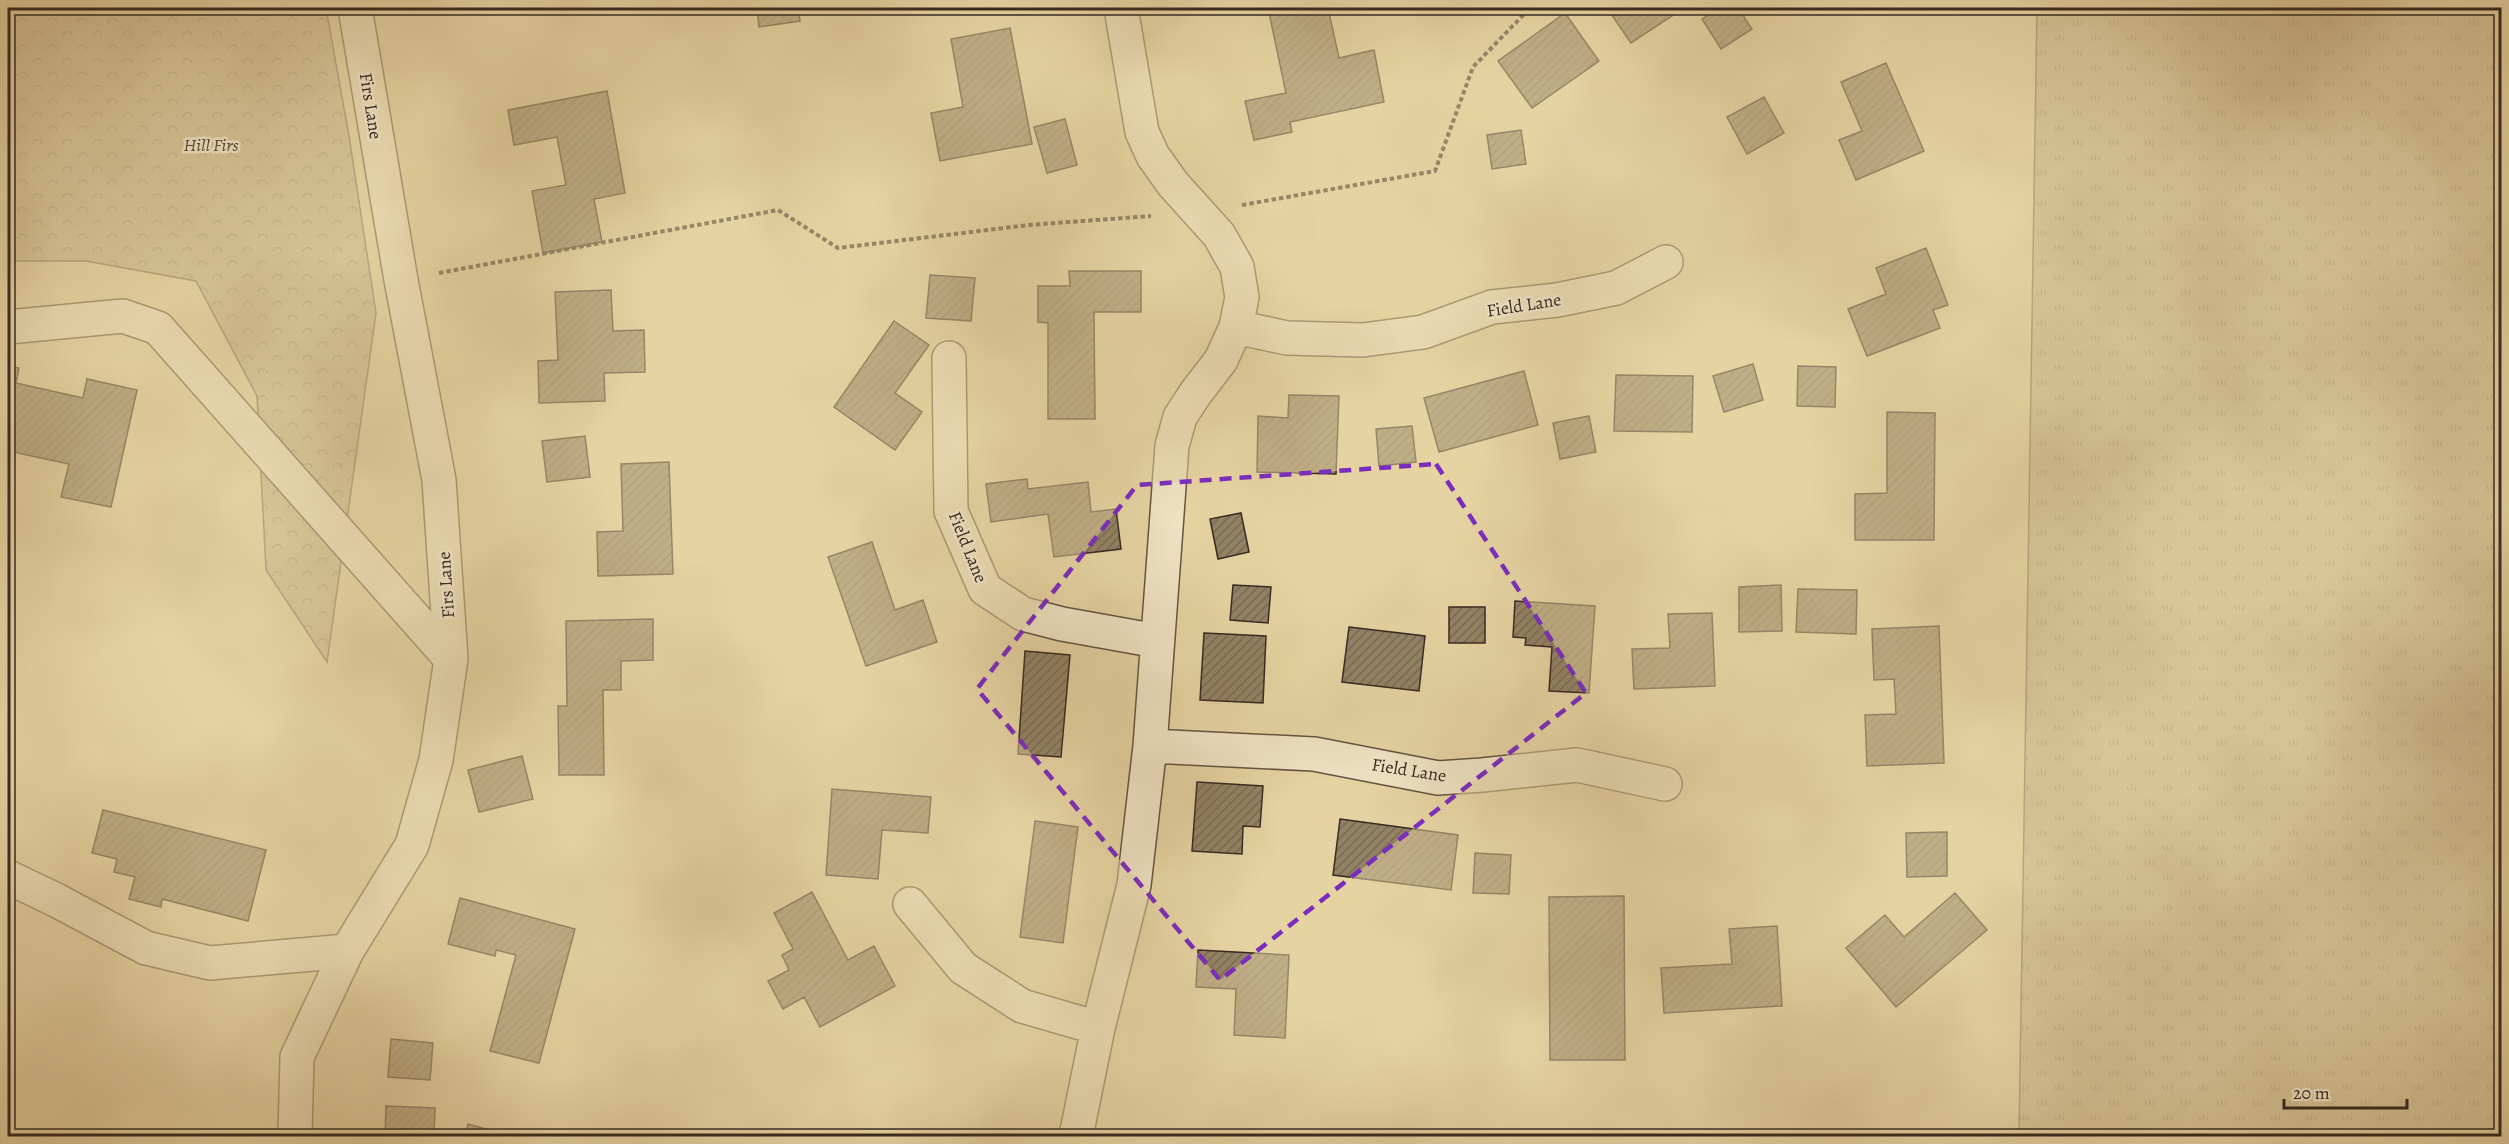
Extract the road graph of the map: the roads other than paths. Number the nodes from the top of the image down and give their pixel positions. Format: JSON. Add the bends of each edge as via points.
{"nodes":[{"id":1,"x":355,"y":8,"type":"edge"},
{"id":2,"x":1120,"y":8,"type":"edge"},
{"id":3,"x":1666,"y":262,"type":"dead end"},
{"id":4,"x":8,"y":327,"type":"edge"},
{"id":5,"x":1236,"y":327,"type":"junction"},
{"id":6,"x":949,"y":358,"type":"dead end"},
{"id":7,"x":1157,"y":641,"type":"junction"},
{"id":8,"x":451,"y":659,"type":"junction"},
{"id":9,"x":1150,"y":746,"type":"junction"},
{"id":10,"x":1665,"y":784,"type":"dead end"},
{"id":11,"x":8,"y":877,"type":"edge"},
{"id":12,"x":910,"y":904,"type":"dead end"},
{"id":13,"x":347,"y":951,"type":"junction"},
{"id":14,"x":1098,"y":1028,"type":"junction"},
{"id":15,"x":295,"y":1137,"type":"edge"},
{"id":16,"x":1076,"y":1137,"type":"edge"}],
"edges":[{"from":1,"to":8,"type":"street","name":"Firs Lane","via":[[439,480]]},
{"from":2,"to":5,"type":"street","via":[[1142,132],[1153,156],[1219,235],[1237,267],[1242,297]]},
{"from":3,"to":5,"type":"street","name":"Field Lane","via":[[1616,288],[1492,307],[1423,332],[1363,340],[1298,339]]},
{"from":4,"to":8,"type":"street","via":[[123,316],[158,328]]},
{"from":5,"to":7,"type":"street","via":[[1221,360],[1180,417],[1172,446]]},
{"from":6,"to":7,"type":"street","name":"Field Lane","via":[[951,511],[985,589],[1023,614]]},
{"from":7,"to":9,"type":"street"},
{"from":8,"to":13,"type":"street","name":"Firs Lane","via":[[436,760],[412,845]]},
{"from":9,"to":10,"type":"street","name":"Field Lane","via":[[1314,754],[1438,778],[1576,765]]},
{"from":9,"to":14,"type":"street","via":[[1134,885]]},
{"from":11,"to":13,"type":"street","via":[[146,948],[210,963]]},
{"from":12,"to":14,"type":"street","via":[[963,968],[1022,1006]]},
{"from":13,"to":15,"type":"street","name":"Firs Lane","via":[[297,1057]]},
{"from":14,"to":16,"type":"street"}]}
